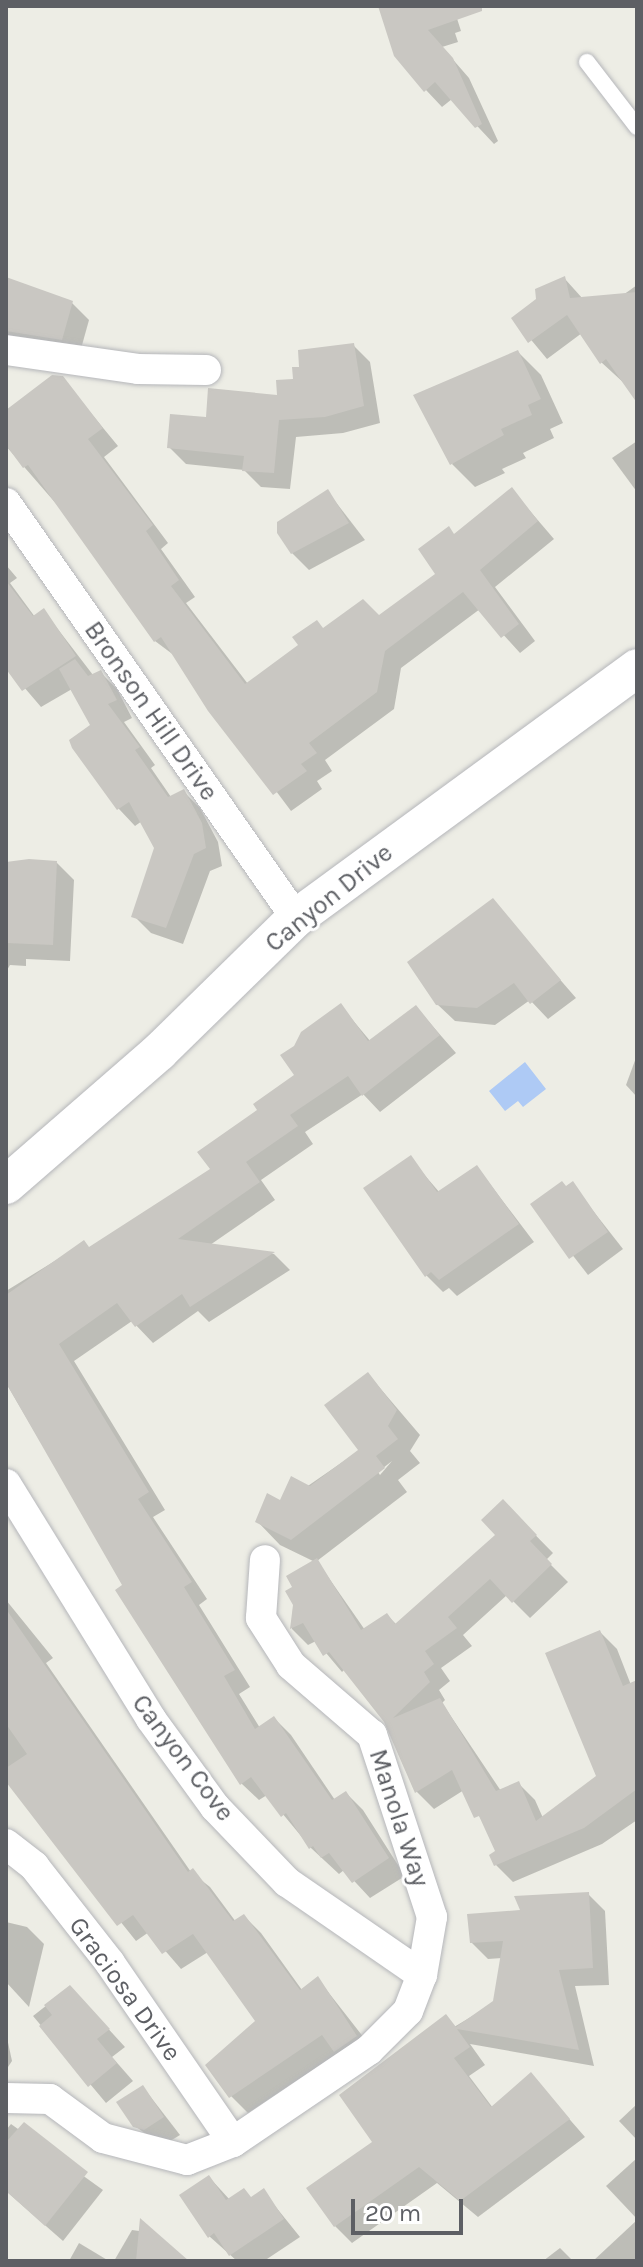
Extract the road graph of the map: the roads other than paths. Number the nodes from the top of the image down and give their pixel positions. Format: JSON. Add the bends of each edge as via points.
{"nodes":[{"id":1,"x":587,"y":62,"type":"dead end"},
{"id":2,"x":637,"y":127,"type":"edge"},
{"id":3,"x":6,"y":350,"type":"edge"},
{"id":4,"x":206,"y":370,"type":"dead end"},
{"id":5,"x":6,"y":503,"type":"edge"},
{"id":6,"x":637,"y":668,"type":"edge"},
{"id":7,"x":296,"y":918,"type":"junction"},
{"id":8,"x":6,"y":1185,"type":"edge"},
{"id":9,"x":6,"y":1484,"type":"edge"},
{"id":10,"x":265,"y":1560,"type":"dead end"},
{"id":11,"x":6,"y":1844,"type":"edge"},
{"id":12,"x":422,"y":1975,"type":"junction"},
{"id":13,"x":6,"y":2098,"type":"edge"},
{"id":14,"x":233,"y":2142,"type":"junction"}],
"edges":[{"from":1,"to":2,"type":"lane"},
{"from":3,"to":4,"type":"street","via":[[138,369]]},
{"from":5,"to":7,"type":"street","name":"Bronson Hill Drive"},
{"from":6,"to":7,"type":"street","name":"Canyon Drive"},
{"from":7,"to":8,"type":"street","name":"Canyon Drive","via":[[159,1052]]},
{"from":9,"to":12,"type":"street","name":"Canyon Cove","via":[[151,1719],[215,1807],[287,1882]]},
{"from":10,"to":12,"type":"street","name":"Manola Way","via":[[261,1618],[291,1665],[372,1735],[432,1917]]},
{"from":11,"to":14,"type":"street","name":"Graciosa Drive","via":[[34,1866],[110,1963]]},
{"from":12,"to":14,"type":"street","via":[[408,2011],[369,2050]]},
{"from":13,"to":14,"type":"street","via":[[50,2099],[103,2138],[156,2155],[187,2160]]}]}
